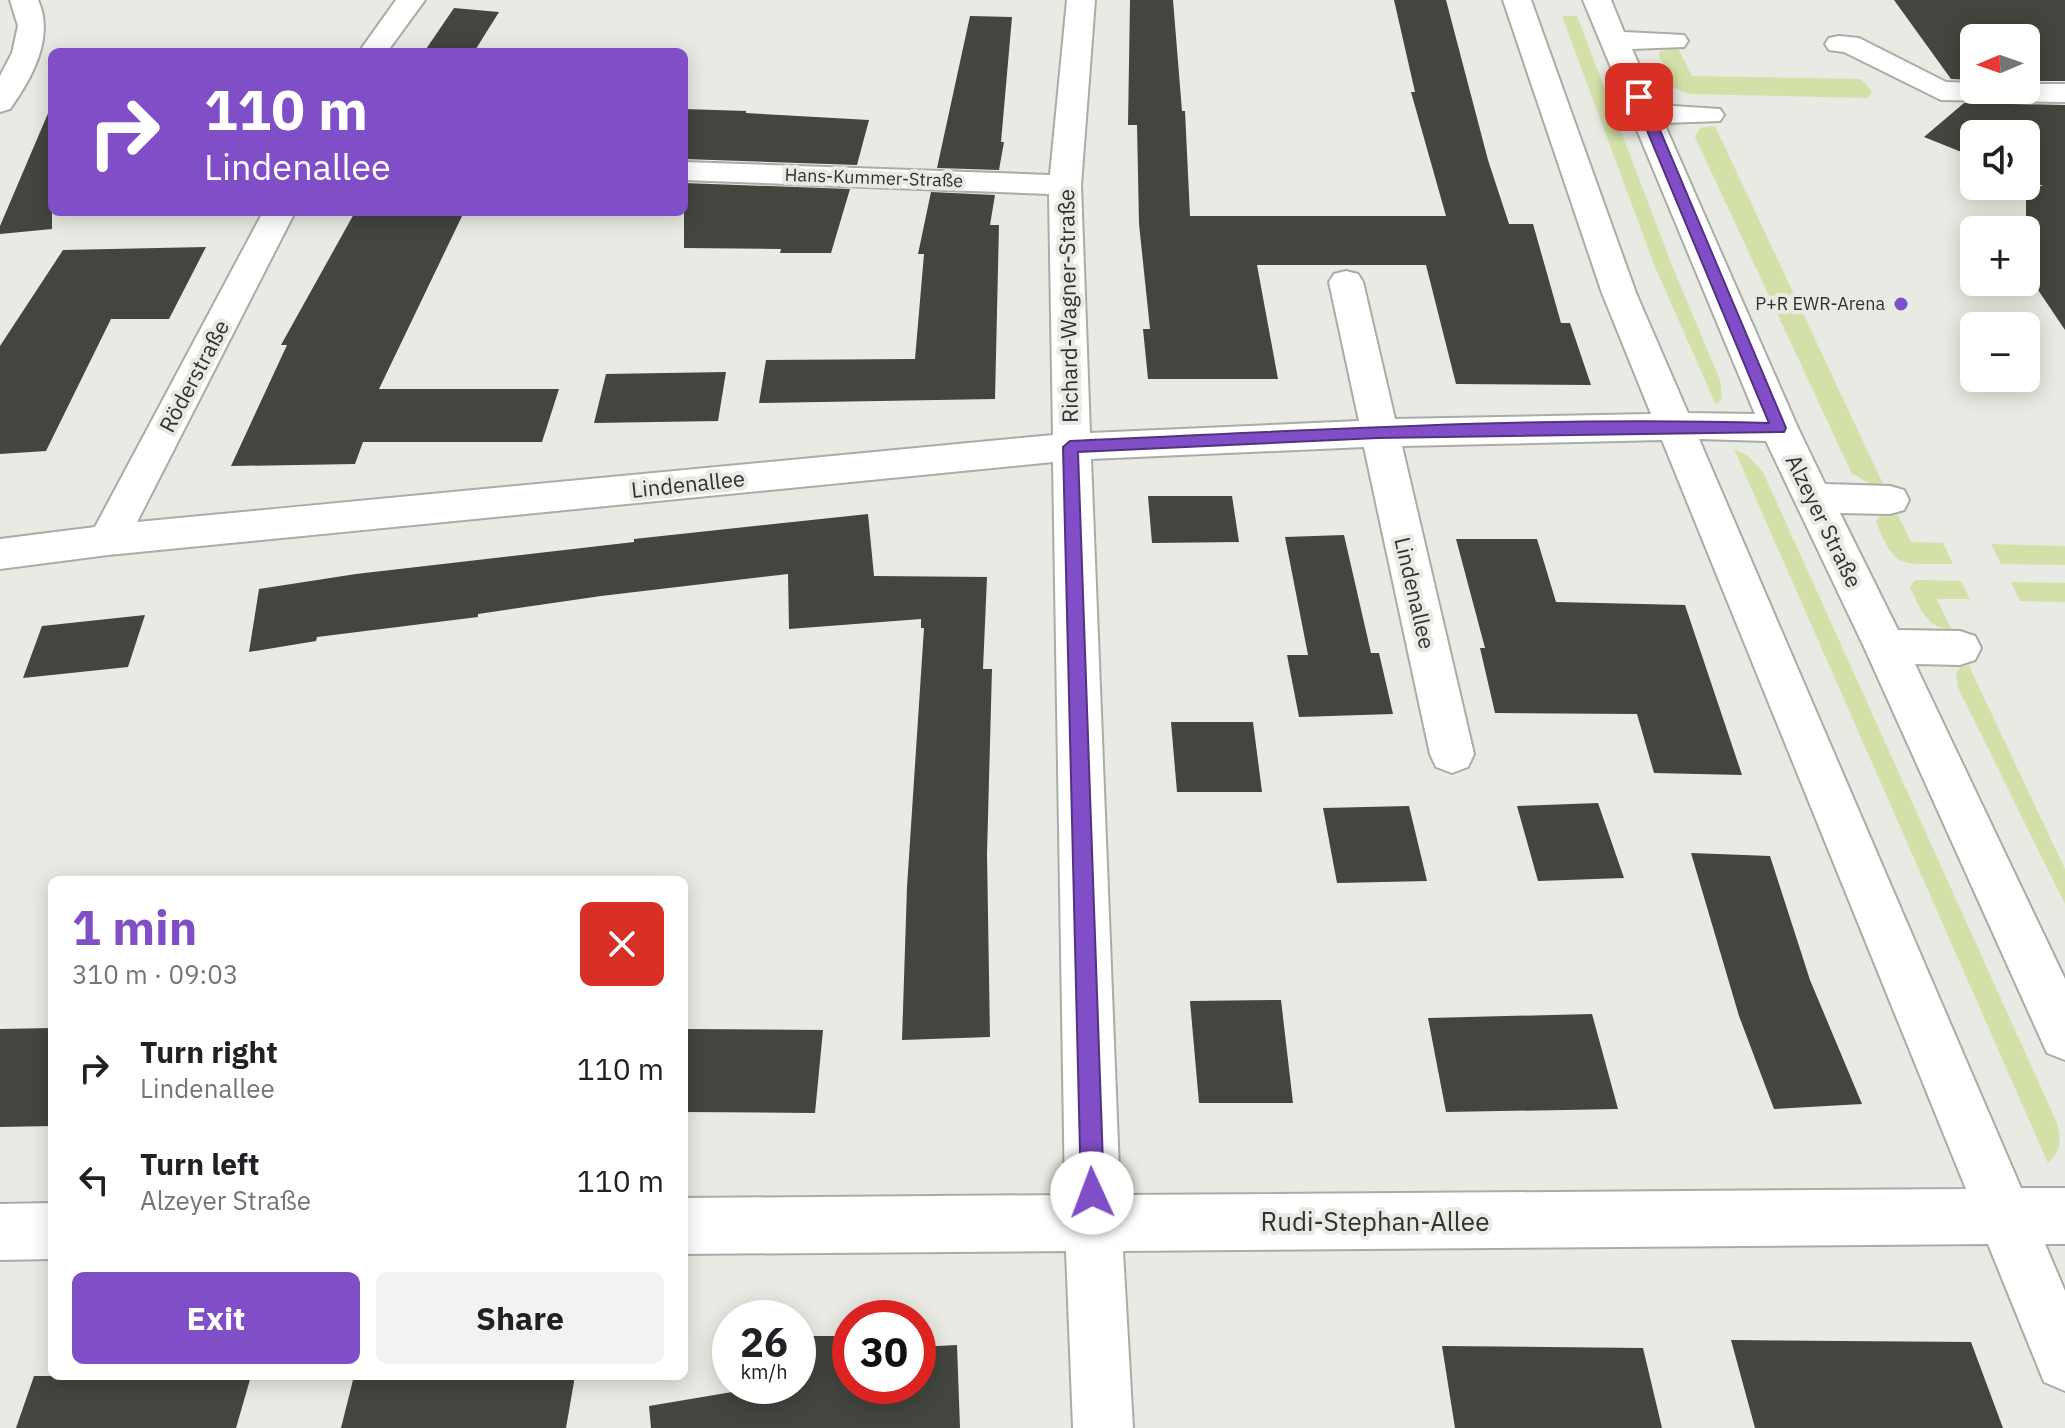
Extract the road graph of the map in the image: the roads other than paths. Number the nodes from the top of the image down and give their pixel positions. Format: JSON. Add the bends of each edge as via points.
{"nodes":[{"id":1,"x":24,"y":0,"type":"edge"},
{"id":2,"x":411,"y":0,"type":"edge"},
{"id":3,"x":1081,"y":0,"type":"edge"},
{"id":4,"x":1517,"y":0,"type":"edge"},
{"id":5,"x":1597,"y":0,"type":"edge"},
{"id":6,"x":1616,"y":40,"type":"junction"},
{"id":7,"x":1674,"y":41,"type":"dead end"},
{"id":8,"x":1839,"y":44,"type":"dead end"},
{"id":9,"x":376,"y":48,"type":"edge"},
{"id":10,"x":2065,"y":93,"type":"edge"},
{"id":11,"x":0,"y":103,"type":"edge"},
{"id":12,"x":1646,"y":114,"type":"junction"},
{"id":13,"x":1709,"y":115,"type":"dead end"},
{"id":14,"x":688,"y":171,"type":"edge"},
{"id":15,"x":1065,"y":185,"type":"junction"},
{"id":16,"x":277,"y":216,"type":"edge"},
{"id":17,"x":1346,"y":282,"type":"dead end"},
{"id":18,"x":1677,"y":427,"type":"junction"},
{"id":19,"x":1779,"y":428,"type":"junction"},
{"id":20,"x":1378,"y":433,"type":"junction"},
{"id":21,"x":1070,"y":447,"type":"junction"},
{"id":22,"x":1813,"y":498,"type":"junction"},
{"id":23,"x":1890,"y":500,"type":"dead end"},
{"id":24,"x":108,"y":540,"type":"junction"},
{"id":25,"x":0,"y":554,"type":"edge"},
{"id":26,"x":1885,"y":647,"type":"junction"},
{"id":27,"x":1960,"y":648,"type":"dead end"},
{"id":28,"x":1452,"y":754,"type":"dead end"},
{"id":29,"x":2062,"y":1021,"type":"edge"},
{"id":30,"x":2065,"y":1216,"type":"edge"},
{"id":31,"x":2006,"y":1217,"type":"junction"},
{"id":32,"x":1093,"y":1225,"type":"junction"},
{"id":33,"x":688,"y":1226,"type":"edge"},
{"id":34,"x":48,"y":1231,"type":"edge"},
{"id":35,"x":0,"y":1232,"type":"edge"},
{"id":36,"x":2065,"y":1361,"type":"edge"},
{"id":37,"x":1103,"y":1428,"type":"edge"}],
"edges":[{"from":1,"to":11,"type":"street","via":[[34,27]]},
{"from":2,"to":9,"type":"street"},
{"from":3,"to":15,"type":"street","name":"Richard-Wagner-Straße"},
{"from":4,"to":18,"type":"street","via":[[1619,293]]},
{"from":5,"to":6,"type":"street","name":"Alzeyer Straße"},
{"from":6,"to":7,"type":"street"},
{"from":6,"to":12,"type":"street","name":"Alzeyer Straße"},
{"from":8,"to":10,"type":"street","via":[[1849,44],[1941,91]]},
{"from":12,"to":13,"type":"street"},
{"from":12,"to":19,"type":"street","name":"Alzeyer Straße"},
{"from":14,"to":15,"type":"street","name":"Hans-Kummer-Straße"},
{"from":15,"to":21,"type":"street","name":"Richard-Wagner-Straße"},
{"from":16,"to":24,"type":"street","name":"Röderstraße"},
{"from":17,"to":20,"type":"street","name":"Lindenallee"},
{"from":18,"to":19,"type":"street","name":"Lindenallee"},
{"from":18,"to":20,"type":"street","name":"Lindenallee"},
{"from":18,"to":31,"type":"street"},
{"from":19,"to":22,"type":"street","name":"Alzeyer Straße"},
{"from":20,"to":21,"type":"street","name":"Lindenallee"},
{"from":20,"to":28,"type":"street","name":"Lindenallee"},
{"from":21,"to":24,"type":"street","name":"Lindenallee"},
{"from":21,"to":32,"type":"street","name":"Richard-Wagner-Straße"},
{"from":22,"to":23,"type":"street"},
{"from":22,"to":26,"type":"street","name":"Alzeyer Straße"},
{"from":24,"to":25,"type":"street","name":"Lindenallee"},
{"from":26,"to":27,"type":"street"},
{"from":26,"to":29,"type":"street","name":"Alzeyer Straße"},
{"from":30,"to":31,"type":"street","name":"Rudi-Stephan-Allee"},
{"from":31,"to":32,"type":"street","name":"Rudi-Stephan-Allee"},
{"from":31,"to":36,"type":"street"},
{"from":32,"to":33,"type":"street","name":"Rudi-Stephan-Allee"},
{"from":32,"to":37,"type":"street","name":"Richard-Wagner-Straße"},
{"from":34,"to":35,"type":"street"}]}
